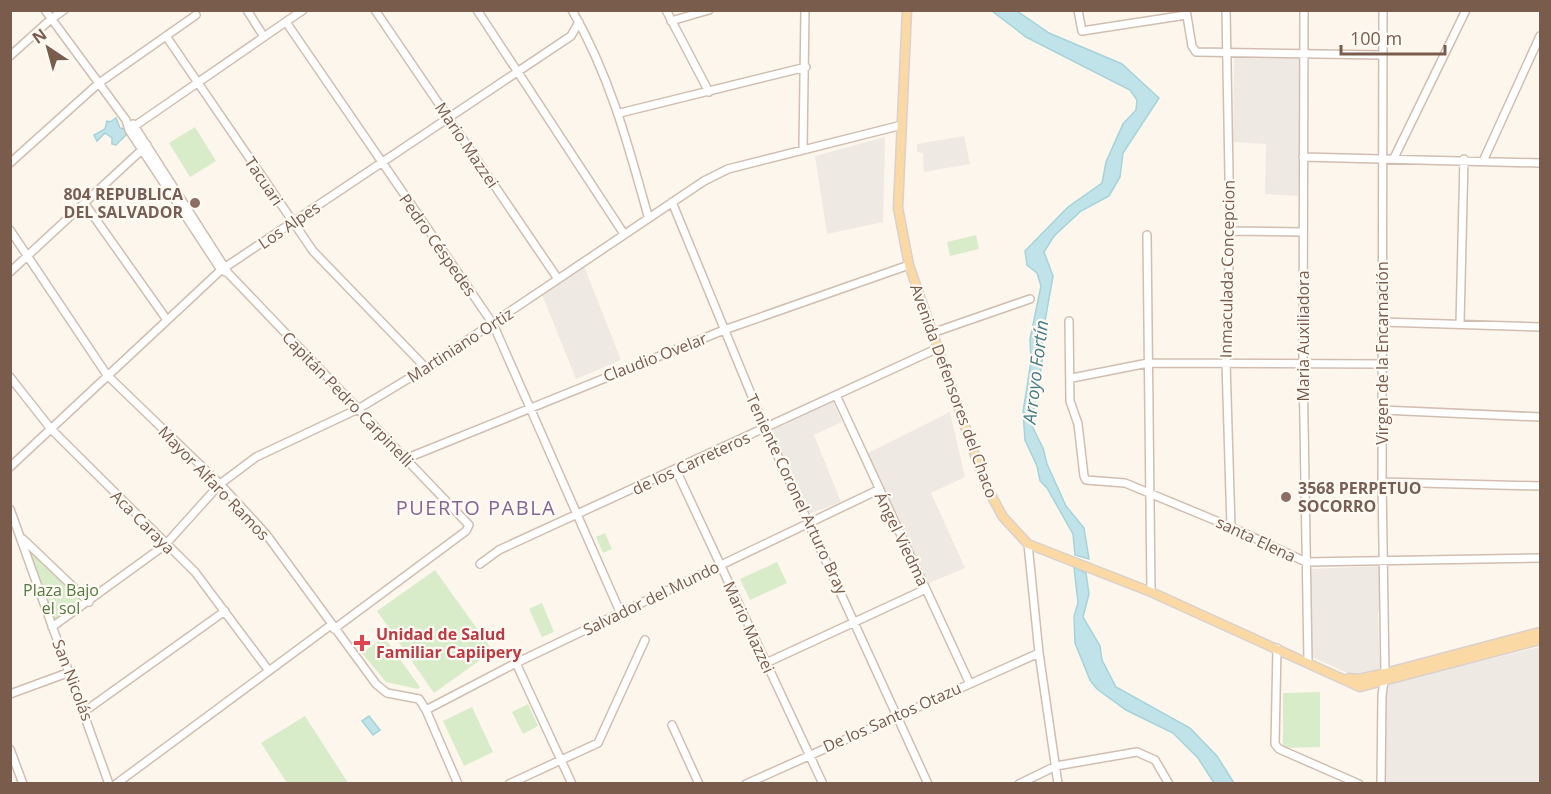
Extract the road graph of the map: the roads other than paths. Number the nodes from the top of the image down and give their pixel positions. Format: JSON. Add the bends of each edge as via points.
{"nodes":[{"id":1,"x":45,"y":10,"type":"edge"},
{"id":2,"x":64,"y":10,"type":"edge"},
{"id":3,"x":247,"y":10,"type":"edge"},
{"id":4,"x":303,"y":10,"type":"edge"},
{"id":5,"x":375,"y":10,"type":"edge"},
{"id":6,"x":477,"y":10,"type":"edge"},
{"id":7,"x":572,"y":10,"type":"edge"},
{"id":8,"x":666,"y":10,"type":"edge"},
{"id":9,"x":709,"y":10,"type":"edge"},
{"id":10,"x":805,"y":10,"type":"edge"},
{"id":11,"x":907,"y":10,"type":"edge"},
{"id":12,"x":1078,"y":10,"type":"edge"},
{"id":13,"x":1226,"y":10,"type":"edge"},
{"id":14,"x":1304,"y":10,"type":"edge"},
{"id":15,"x":1383,"y":10,"type":"edge"},
{"id":16,"x":1467,"y":10,"type":"edge"},
{"id":17,"x":1186,"y":13,"type":"edge"},
{"id":18,"x":196,"y":15,"type":"dead end"},
{"id":19,"x":51,"y":19,"type":"junction"},
{"id":20,"x":671,"y":21,"type":"junction"},
{"id":21,"x":286,"y":22,"type":"junction"},
{"id":22,"x":579,"y":22,"type":"junction"},
{"id":23,"x":166,"y":36,"type":"junction"},
{"id":24,"x":1540,"y":36,"type":"edge"},
{"id":25,"x":264,"y":38,"type":"junction"},
{"id":26,"x":1303,"y":54,"type":"junction"},
{"id":27,"x":1226,"y":55,"type":"junction"},
{"id":28,"x":10,"y":56,"type":"edge"},
{"id":29,"x":1383,"y":56,"type":"junction"},
{"id":30,"x":806,"y":67,"type":"junction"},
{"id":31,"x":518,"y":70,"type":"junction"},
{"id":32,"x":199,"y":82,"type":"junction"},
{"id":33,"x":99,"y":83,"type":"junction"},
{"id":34,"x":709,"y":92,"type":"junction"},
{"id":35,"x":620,"y":113,"type":"junction"},
{"id":36,"x":447,"y":116,"type":"junction"},
{"id":37,"x":902,"y":125,"type":"junction"},
{"id":38,"x":132,"y":128,"type":"junction"},
{"id":39,"x":144,"y":147,"type":"junction"},
{"id":40,"x":803,"y":148,"type":"junction"},
{"id":41,"x":1303,"y":157,"type":"junction"},
{"id":42,"x":1382,"y":158,"type":"junction"},
{"id":43,"x":1394,"y":158,"type":"junction"},
{"id":44,"x":1464,"y":159,"type":"junction"},
{"id":45,"x":1484,"y":159,"type":"junction"},
{"id":46,"x":10,"y":163,"type":"edge"},
{"id":47,"x":381,"y":163,"type":"junction"},
{"id":48,"x":1540,"y":163,"type":"edge"},
{"id":49,"x":672,"y":202,"type":"junction"},
{"id":50,"x":85,"y":204,"type":"junction"},
{"id":51,"x":648,"y":216,"type":"junction"},
{"id":52,"x":292,"y":223,"type":"junction"},
{"id":53,"x":10,"y":230,"type":"edge"},
{"id":54,"x":1230,"y":231,"type":"junction"},
{"id":55,"x":1303,"y":232,"type":"junction"},
{"id":56,"x":624,"y":234,"type":"junction"},
{"id":57,"x":1147,"y":236,"type":"dead end"},
{"id":58,"x":28,"y":256,"type":"junction"},
{"id":59,"x":909,"y":265,"type":"junction"},
{"id":60,"x":225,"y":270,"type":"junction"},
{"id":61,"x":10,"y":272,"type":"edge"},
{"id":62,"x":558,"y":279,"type":"junction"},
{"id":63,"x":1030,"y":299,"type":"dead end"},
{"id":64,"x":167,"y":320,"type":"junction"},
{"id":65,"x":1069,"y":321,"type":"dead end"},
{"id":66,"x":1382,"y":322,"type":"junction"},
{"id":67,"x":493,"y":324,"type":"junction"},
{"id":68,"x":1460,"y":324,"type":"junction"},
{"id":69,"x":1540,"y":327,"type":"edge"},
{"id":70,"x":724,"y":330,"type":"junction"},
{"id":71,"x":932,"y":333,"type":"junction"},
{"id":72,"x":936,"y":349,"type":"junction"},
{"id":73,"x":1148,"y":363,"type":"junction"},
{"id":74,"x":1226,"y":363,"type":"junction"},
{"id":75,"x":1303,"y":363,"type":"junction"},
{"id":76,"x":1382,"y":364,"type":"junction"},
{"id":77,"x":426,"y":368,"type":"junction"},
{"id":78,"x":107,"y":375,"type":"junction"},
{"id":79,"x":10,"y":377,"type":"edge"},
{"id":80,"x":1072,"y":378,"type":"junction"},
{"id":81,"x":836,"y":395,"type":"junction"},
{"id":82,"x":529,"y":407,"type":"junction"},
{"id":83,"x":358,"y":409,"type":"junction"},
{"id":84,"x":1382,"y":410,"type":"junction"},
{"id":85,"x":1540,"y":417,"type":"edge"},
{"id":86,"x":765,"y":428,"type":"junction"},
{"id":87,"x":51,"y":429,"type":"junction"},
{"id":88,"x":405,"y":459,"type":"junction"},
{"id":89,"x":10,"y":467,"type":"edge"},
{"id":90,"x":676,"y":470,"type":"junction"},
{"id":91,"x":1382,"y":482,"type":"junction"},
{"id":92,"x":220,"y":484,"type":"junction"},
{"id":93,"x":1540,"y":486,"type":"edge"},
{"id":94,"x":878,"y":490,"type":"junction"},
{"id":95,"x":1150,"y":493,"type":"junction"},
{"id":96,"x":10,"y":509,"type":"edge"},
{"id":97,"x":577,"y":516,"type":"junction"},
{"id":98,"x":809,"y":521,"type":"junction"},
{"id":99,"x":1231,"y":527,"type":"junction"},
{"id":100,"x":21,"y":538,"type":"junction"},
{"id":101,"x":1028,"y":544,"type":"junction"},
{"id":102,"x":165,"y":545,"type":"junction"},
{"id":103,"x":1540,"y":558,"type":"edge"},
{"id":104,"x":1306,"y":562,"type":"junction"},
{"id":105,"x":1384,"y":562,"type":"junction"},
{"id":106,"x":480,"y":564,"type":"dead end"},
{"id":107,"x":720,"y":564,"type":"junction"},
{"id":108,"x":926,"y":589,"type":"junction"},
{"id":109,"x":1151,"y":592,"type":"junction"},
{"id":110,"x":89,"y":602,"type":"junction"},
{"id":111,"x":225,"y":611,"type":"junction"},
{"id":112,"x":621,"y":614,"type":"junction"},
{"id":113,"x":855,"y":620,"type":"junction"},
{"id":114,"x":52,"y":627,"type":"junction"},
{"id":115,"x":332,"y":627,"type":"junction"},
{"id":116,"x":1540,"y":632,"type":"edge"},
{"id":117,"x":645,"y":640,"type":"dead end"},
{"id":118,"x":1540,"y":640,"type":"edge"},
{"id":119,"x":1277,"y":648,"type":"junction"},
{"id":120,"x":1039,"y":653,"type":"junction"},
{"id":121,"x":1308,"y":661,"type":"junction"},
{"id":122,"x":516,"y":663,"type":"junction"},
{"id":123,"x":766,"y":663,"type":"junction"},
{"id":124,"x":268,"y":671,"type":"junction"},
{"id":125,"x":70,"y":672,"type":"junction"},
{"id":126,"x":1340,"y":676,"type":"junction"},
{"id":127,"x":1385,"y":677,"type":"junction"},
{"id":128,"x":969,"y":682,"type":"junction"},
{"id":129,"x":10,"y":694,"type":"edge"},
{"id":130,"x":426,"y":710,"type":"junction"},
{"id":131,"x":85,"y":711,"type":"junction"},
{"id":132,"x":898,"y":714,"type":"junction"},
{"id":133,"x":672,"y":725,"type":"dead end"},
{"id":134,"x":10,"y":749,"type":"edge"},
{"id":135,"x":809,"y":754,"type":"junction"},
{"id":136,"x":560,"y":760,"type":"junction"},
{"id":137,"x":1056,"y":766,"type":"junction"},
{"id":138,"x":23,"y":783,"type":"edge"},
{"id":139,"x":110,"y":783,"type":"edge"},
{"id":140,"x":116,"y":783,"type":"edge"},
{"id":141,"x":458,"y":783,"type":"edge"},
{"id":142,"x":509,"y":783,"type":"edge"},
{"id":143,"x":572,"y":783,"type":"edge"},
{"id":144,"x":699,"y":783,"type":"edge"},
{"id":145,"x":746,"y":783,"type":"edge"},
{"id":146,"x":823,"y":783,"type":"edge"},
{"id":147,"x":928,"y":783,"type":"edge"},
{"id":148,"x":1019,"y":783,"type":"edge"},
{"id":149,"x":1058,"y":783,"type":"edge"},
{"id":150,"x":1168,"y":783,"type":"edge"},
{"id":151,"x":1359,"y":783,"type":"edge"},
{"id":152,"x":1381,"y":783,"type":"edge"}],
"edges":[{"from":1,"to":19,"type":"street","name":"Capitán Pedro Carpinelli"},
{"from":2,"to":19,"type":"street"},
{"from":3,"to":25,"type":"street"},
{"from":4,"to":21,"type":"street"},
{"from":5,"to":36,"type":"street","name":"Mario Mazzei"},
{"from":6,"to":31,"type":"street"},
{"from":7,"to":22,"type":"street"},
{"from":8,"to":20,"type":"street"},
{"from":9,"to":20,"type":"street"},
{"from":10,"to":30,"type":"street"},
{"from":11,"to":37,"type":"main road","name":"Avenida Defensores del Chaco"},
{"from":12,"to":17,"type":"street","via":[[1082,31]]},
{"from":13,"to":27,"type":"street","name":"Inmaculada Concepcion"},
{"from":14,"to":26,"type":"street","name":"Maria Auxiliadora"},
{"from":15,"to":29,"type":"street","name":"Virgen de la Encarnación"},
{"from":16,"to":43,"type":"street"},
{"from":17,"to":27,"type":"street","via":[[1194,50]]},
{"from":18,"to":23,"type":"street"},
{"from":19,"to":28,"type":"street"},
{"from":19,"to":33,"type":"street","name":"Capitán Pedro Carpinelli"},
{"from":20,"to":34,"type":"street"},
{"from":21,"to":25,"type":"street"},
{"from":21,"to":47,"type":"street","name":"Pedro Céspedes"},
{"from":22,"to":31,"type":"street","name":"Los Alpes","via":[[571,36]]},
{"from":22,"to":35,"type":"street"},
{"from":23,"to":32,"type":"street","name":"Tacuari"},
{"from":23,"to":33,"type":"street"},
{"from":24,"to":45,"type":"street"},
{"from":25,"to":32,"type":"street"},
{"from":26,"to":27,"type":"street"},
{"from":26,"to":29,"type":"street"},
{"from":26,"to":41,"type":"street","name":"Maria Auxiliadora"},
{"from":27,"to":54,"type":"street","name":"Inmaculada Concepcion"},
{"from":29,"to":42,"type":"street","name":"Virgen de la Encarnación"},
{"from":30,"to":34,"type":"street"},
{"from":30,"to":40,"type":"street"},
{"from":31,"to":36,"type":"street","name":"Los Alpes"},
{"from":31,"to":56,"type":"street"},
{"from":32,"to":38,"type":"street"},
{"from":32,"to":52,"type":"street","name":"Tacuari"},
{"from":33,"to":38,"type":"street","name":"Capitán Pedro Carpinelli"},
{"from":33,"to":46,"type":"street"},
{"from":34,"to":35,"type":"street"},
{"from":35,"to":51,"type":"street"},
{"from":36,"to":47,"type":"street","name":"Los Alpes"},
{"from":36,"to":62,"type":"street","name":"Mario Mazzei"},
{"from":37,"to":40,"type":"street","name":"Martiniano Ortiz"},
{"from":37,"to":59,"type":"main road","name":"Avenida Defensores del Chaco","via":[[898,208]]},
{"from":38,"to":39,"type":"street","name":"Capitán Pedro Carpinelli"},
{"from":39,"to":50,"type":"street"},
{"from":39,"to":60,"type":"street","name":"Capitán Pedro Carpinelli"},
{"from":40,"to":49,"type":"street","name":"Martiniano Ortiz","via":[[728,169]]},
{"from":41,"to":42,"type":"street"},
{"from":41,"to":55,"type":"street","name":"Maria Auxiliadora"},
{"from":42,"to":43,"type":"street"},
{"from":42,"to":66,"type":"street","name":"Virgen de la Encarnación"},
{"from":43,"to":44,"type":"street"},
{"from":44,"to":45,"type":"street"},
{"from":44,"to":68,"type":"street"},
{"from":45,"to":48,"type":"street"},
{"from":47,"to":52,"type":"street","name":"Los Alpes"},
{"from":47,"to":67,"type":"street","name":"Pedro Céspedes"},
{"from":49,"to":51,"type":"street","name":"Martiniano Ortiz"},
{"from":49,"to":70,"type":"street","name":"Teniente Coronel Arturo Bray"},
{"from":50,"to":58,"type":"street"},
{"from":50,"to":64,"type":"street"},
{"from":51,"to":56,"type":"street","name":"Martiniano Ortiz"},
{"from":52,"to":60,"type":"street","name":"Los Alpes"},
{"from":52,"to":77,"type":"street","name":"Tacuari","via":[[313,251]]},
{"from":53,"to":58,"type":"street","name":"Mayor Alfaro Ramos"},
{"from":54,"to":55,"type":"street"},
{"from":54,"to":74,"type":"street","name":"Inmaculada Concepcion"},
{"from":55,"to":75,"type":"street","name":"Maria Auxiliadora"},
{"from":56,"to":62,"type":"street","name":"Martiniano Ortiz"},
{"from":57,"to":73,"type":"street"},
{"from":58,"to":61,"type":"street"},
{"from":58,"to":78,"type":"street","name":"Mayor Alfaro Ramos"},
{"from":59,"to":70,"type":"street","name":"Claudio Ovelar"},
{"from":59,"to":71,"type":"main road","name":"Avenida Defensores del Chaco"},
{"from":60,"to":64,"type":"street","name":"Los Alpes"},
{"from":60,"to":83,"type":"street","name":"Capitán Pedro Carpinelli"},
{"from":62,"to":67,"type":"street","name":"Martiniano Ortiz"},
{"from":63,"to":71,"type":"street"},
{"from":64,"to":78,"type":"street","name":"Los Alpes"},
{"from":65,"to":80,"type":"street"},
{"from":66,"to":68,"type":"street"},
{"from":66,"to":76,"type":"street","name":"Virgen de la Encarnación"},
{"from":67,"to":77,"type":"street","name":"Martiniano Ortiz"},
{"from":67,"to":82,"type":"street","name":"Pedro Céspedes"},
{"from":68,"to":69,"type":"street"},
{"from":70,"to":82,"type":"street","name":"Claudio Ovelar"},
{"from":70,"to":86,"type":"street","name":"Teniente Coronel Arturo Bray"},
{"from":71,"to":72,"type":"main road","name":"Avenida Defensores del Chaco"},
{"from":72,"to":81,"type":"street","name":"de los Carreteros"},
{"from":72,"to":101,"type":"main road","name":"Avenida Defensores del Chaco","via":[[994,504]]},
{"from":73,"to":74,"type":"street"},
{"from":73,"to":80,"type":"street"},
{"from":73,"to":95,"type":"street"},
{"from":74,"to":75,"type":"street"},
{"from":74,"to":99,"type":"street","name":"Inmaculada Concepcion"},
{"from":75,"to":76,"type":"street"},
{"from":75,"to":104,"type":"street","name":"Maria Auxiliadora"},
{"from":76,"to":84,"type":"street","name":"Virgen de la Encarnación"},
{"from":77,"to":83,"type":"street","name":"Martiniano Ortiz"},
{"from":78,"to":87,"type":"street","name":"Los Alpes"},
{"from":78,"to":92,"type":"street","name":"Mayor Alfaro Ramos"},
{"from":79,"to":87,"type":"street","name":"Aca Caraya"},
{"from":80,"to":95,"type":"street","name":"santa Elena","via":[[1070,401],[1078,424],[1086,480],[1119,482]]},
{"from":81,"to":86,"type":"street","name":"de los Carreteros"},
{"from":81,"to":94,"type":"street","name":"Ángel Viedma"},
{"from":82,"to":88,"type":"street","name":"Claudio Ovelar"},
{"from":82,"to":97,"type":"street","name":"Pedro Céspedes"},
{"from":83,"to":88,"type":"street","name":"Capitán Pedro Carpinelli"},
{"from":83,"to":92,"type":"street","name":"Martiniano Ortiz","via":[[255,457]]},
{"from":84,"to":85,"type":"street"},
{"from":84,"to":91,"type":"street","name":"Virgen de la Encarnación"},
{"from":86,"to":90,"type":"street","name":"de los Carreteros"},
{"from":86,"to":98,"type":"street","name":"Teniente Coronel Arturo Bray"},
{"from":87,"to":89,"type":"street","name":"Los Alpes"},
{"from":87,"to":102,"type":"street","name":"Aca Caraya"},
{"from":88,"to":115,"type":"street","name":"Capitán Pedro Carpinelli","via":[[469,525],[466,531]]},
{"from":90,"to":97,"type":"street","name":"de los Carreteros"},
{"from":90,"to":107,"type":"street","name":"Mario Mazzei"},
{"from":91,"to":93,"type":"street"},
{"from":91,"to":105,"type":"street","name":"Virgen de la Encarnación"},
{"from":92,"to":102,"type":"street","name":"Martiniano Ortiz"},
{"from":92,"to":115,"type":"street","name":"Mayor Alfaro Ramos","via":[[266,534]]},
{"from":94,"to":98,"type":"street","name":"Salvador del Mundo"},
{"from":94,"to":108,"type":"street","name":"Ángel Viedma"},
{"from":95,"to":99,"type":"street","name":"santa Elena"},
{"from":95,"to":109,"type":"street"},
{"from":96,"to":100,"type":"street","name":"San Nicolás"},
{"from":97,"to":106,"type":"street","name":"de los Carreteros","via":[[499,550]]},
{"from":97,"to":112,"type":"street","name":"Pedro Céspedes"},
{"from":98,"to":107,"type":"street","name":"Salvador del Mundo"},
{"from":98,"to":113,"type":"street","name":"Teniente Coronel Arturo Bray"},
{"from":99,"to":104,"type":"street","name":"santa Elena"},
{"from":100,"to":110,"type":"street"},
{"from":100,"to":114,"type":"street","name":"San Nicolás"},
{"from":101,"to":109,"type":"main road"},
{"from":101,"to":120,"type":"street"},
{"from":102,"to":110,"type":"street","name":"Martiniano Ortiz"},
{"from":102,"to":111,"type":"street","name":"Aca Caraya","via":[[195,572]]},
{"from":103,"to":105,"type":"street","name":"santa Elena"},
{"from":104,"to":105,"type":"street","name":"santa Elena"},
{"from":104,"to":121,"type":"street","name":"Maria Auxiliadora"},
{"from":105,"to":127,"type":"street","name":"Virgen de la Encarnación"},
{"from":107,"to":112,"type":"street","name":"Salvador del Mundo"},
{"from":107,"to":123,"type":"street","name":"Mario Mazzei"},
{"from":108,"to":113,"type":"street"},
{"from":108,"to":128,"type":"street","name":"Ángel Viedma"},
{"from":109,"to":119,"type":"main road"},
{"from":110,"to":114,"type":"street","name":"Martiniano Ortiz"},
{"from":111,"to":124,"type":"street","name":"Aca Caraya"},
{"from":111,"to":131,"type":"street"},
{"from":112,"to":122,"type":"street","name":"Salvador del Mundo"},
{"from":113,"to":123,"type":"street"},
{"from":113,"to":132,"type":"street","name":"Teniente Coronel Arturo Bray"},
{"from":114,"to":125,"type":"street","name":"San Nicolás"},
{"from":115,"to":124,"type":"street"},
{"from":115,"to":130,"type":"street","name":"Mayor Alfaro Ramos","via":[[376,684],[387,693],[419,699]]},
{"from":116,"to":127,"type":"main road"},
{"from":117,"to":136,"type":"street","via":[[598,743]]},
{"from":118,"to":127,"type":"main road"},
{"from":119,"to":121,"type":"main road"},
{"from":119,"to":151,"type":"street","via":[[1275,744]]},
{"from":120,"to":128,"type":"street","name":"De los Santos Otazu"},
{"from":120,"to":137,"type":"street"},
{"from":121,"to":126,"type":"main road"},
{"from":122,"to":130,"type":"street","name":"Salvador del Mundo"},
{"from":122,"to":136,"type":"street"},
{"from":123,"to":135,"type":"street","name":"Mario Mazzei"},
{"from":124,"to":140,"type":"street"},
{"from":125,"to":129,"type":"street"},
{"from":125,"to":131,"type":"street","name":"San Nicolás"},
{"from":126,"to":127,"type":"main road"},
{"from":126,"to":127,"type":"main road","via":[[1360,687]]},
{"from":127,"to":152,"type":"street","name":"Virgen de la Encarnación"},
{"from":128,"to":132,"type":"street","name":"De los Santos Otazu"},
{"from":130,"to":141,"type":"street"},
{"from":131,"to":139,"type":"street","name":"San Nicolás"},
{"from":132,"to":135,"type":"street","name":"De los Santos Otazu"},
{"from":132,"to":147,"type":"street","name":"Teniente Coronel Arturo Bray"},
{"from":133,"to":144,"type":"street"},
{"from":134,"to":138,"type":"street"},
{"from":135,"to":145,"type":"street","name":"De los Santos Otazu"},
{"from":135,"to":146,"type":"street","name":"Mario Mazzei"},
{"from":136,"to":142,"type":"street"},
{"from":136,"to":143,"type":"street"},
{"from":137,"to":148,"type":"street"},
{"from":137,"to":149,"type":"street"},
{"from":137,"to":150,"type":"street","via":[[1137,752],[1155,760]]}]}
